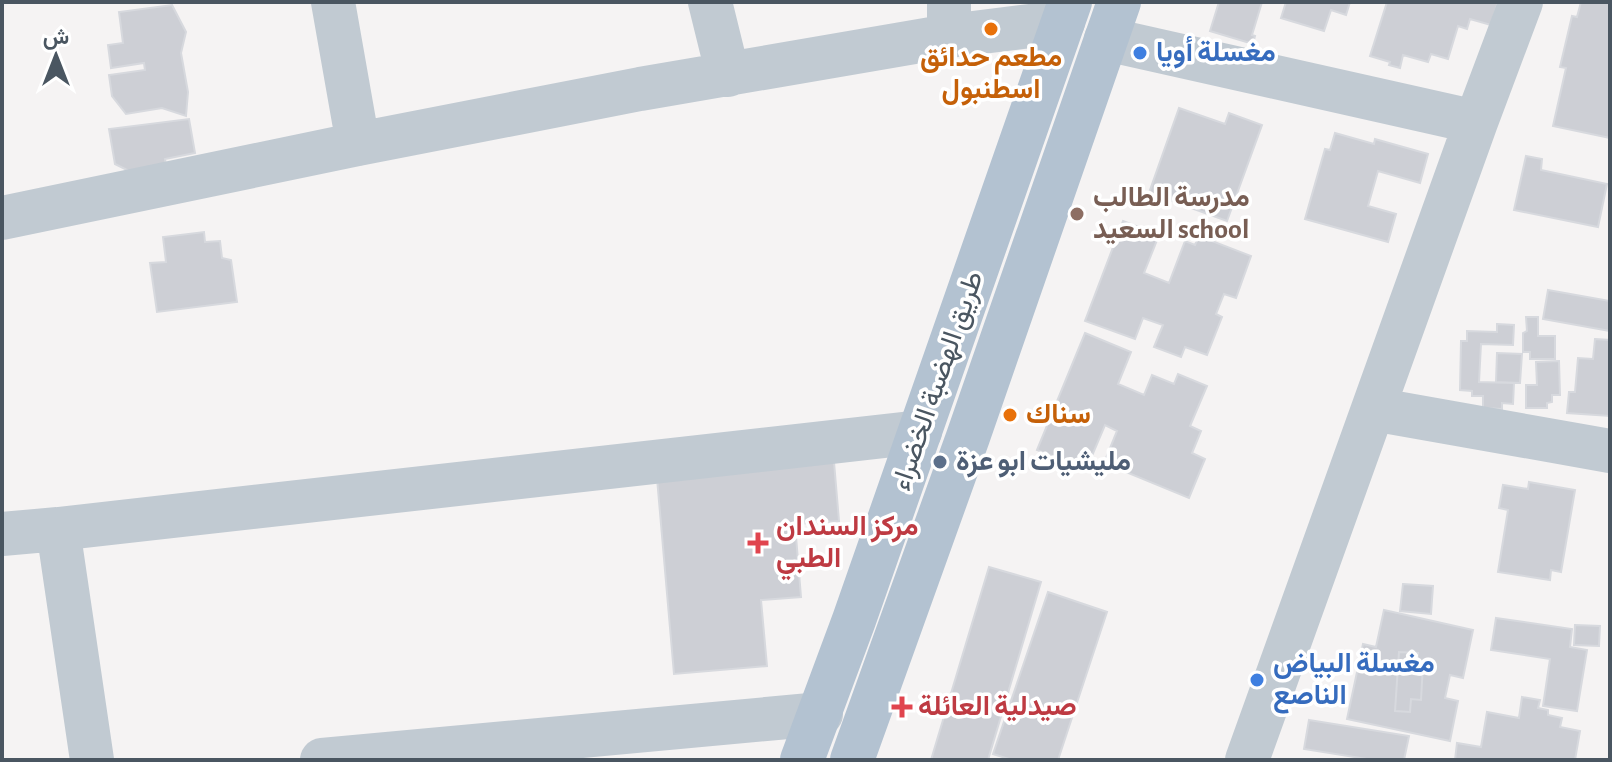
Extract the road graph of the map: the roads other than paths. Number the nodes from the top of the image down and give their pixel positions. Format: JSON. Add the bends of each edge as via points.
{"nodes":[{"id":1,"x":333,"y":2,"type":"edge"},
{"id":2,"x":710,"y":2,"type":"edge"},
{"id":3,"x":1521,"y":2,"type":"edge"},
{"id":4,"x":1067,"y":12,"type":"edge"},
{"id":5,"x":949,"y":19,"type":"edge"},
{"id":6,"x":1112,"y":20,"type":"edge"},
{"id":7,"x":728,"y":75,"type":"junction"},
{"id":8,"x":1476,"y":122,"type":"junction"},
{"id":9,"x":358,"y":144,"type":"junction"},
{"id":10,"x":2,"y":218,"type":"edge"},
{"id":11,"x":1373,"y":409,"type":"junction"},
{"id":12,"x":920,"y":432,"type":"junction"},
{"id":13,"x":1610,"y":451,"type":"edge"},
{"id":14,"x":58,"y":529,"type":"junction"},
{"id":15,"x":2,"y":534,"type":"edge"},
{"id":16,"x":854,"y":620,"type":"junction"},
{"id":17,"x":896,"y":637,"type":"junction"},
{"id":18,"x":821,"y":714,"type":"junction"},
{"id":19,"x":92,"y":760,"type":"edge"},
{"id":20,"x":322,"y":760,"type":"edge"},
{"id":21,"x":802,"y":760,"type":"edge"},
{"id":22,"x":852,"y":760,"type":"edge"},
{"id":23,"x":1247,"y":760,"type":"edge"}],
"edges":[{"from":1,"to":9,"type":"street"},
{"from":2,"to":7,"type":"street"},
{"from":3,"to":8,"type":"street"},
{"from":4,"to":5,"type":"street"},
{"from":4,"to":12,"type":"main road","name":"طريق الهضبة الخضراء"},
{"from":5,"to":7,"type":"street"},
{"from":6,"to":8,"type":"street"},
{"from":6,"to":17,"type":"main road","name":"طريق الهضبة الخضراء"},
{"from":7,"to":9,"type":"street"},
{"from":8,"to":11,"type":"street"},
{"from":9,"to":10,"type":"street"},
{"from":11,"to":13,"type":"street"},
{"from":11,"to":23,"type":"street"},
{"from":12,"to":14,"type":"street"},
{"from":12,"to":16,"type":"main road","name":"طريق الهضبة الخضراء"},
{"from":14,"to":15,"type":"street"},
{"from":14,"to":19,"type":"street"},
{"from":16,"to":17,"type":"main road"},
{"from":16,"to":18,"type":"main road","name":"طريق الهضبة الخضراء"},
{"from":17,"to":22,"type":"main road","name":"طريق الهضبة الخضراء"},
{"from":18,"to":20,"type":"street"},
{"from":18,"to":21,"type":"main road","name":"طريق الهضبة الخضراء"}]}
